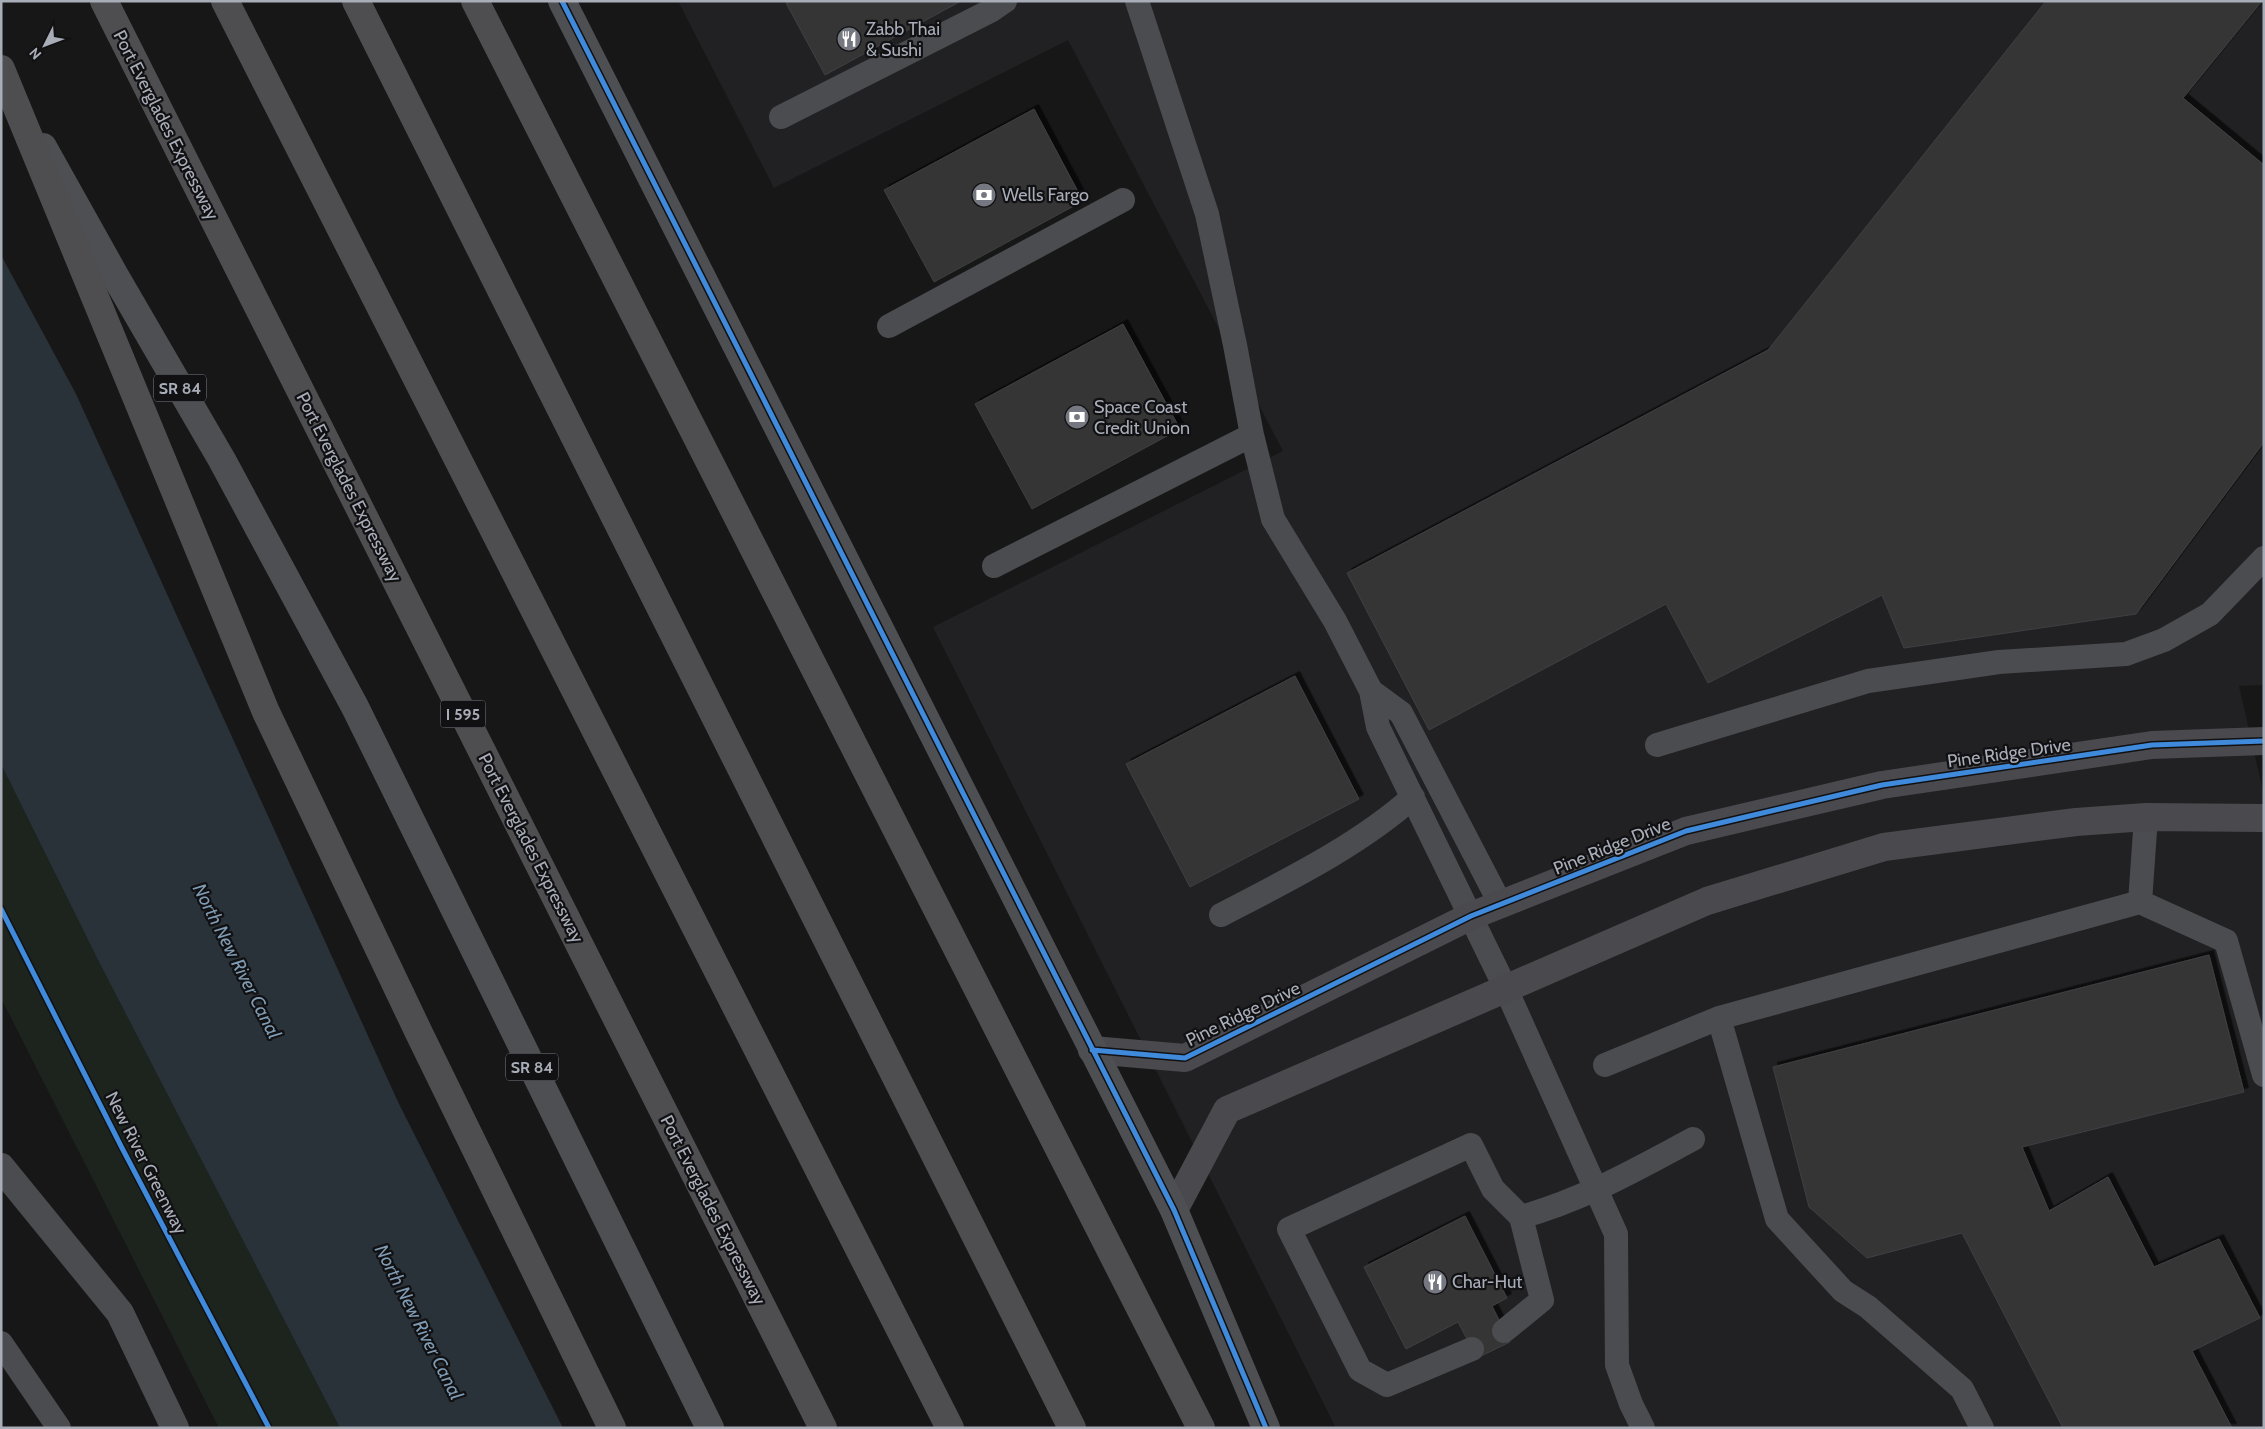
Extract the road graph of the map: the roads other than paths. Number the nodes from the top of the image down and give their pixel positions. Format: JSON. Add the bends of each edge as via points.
{"nodes":[{"id":1,"x":104,"y":1,"type":"edge"},
{"id":2,"x":225,"y":1,"type":"edge"},
{"id":3,"x":356,"y":1,"type":"edge"},
{"id":4,"x":475,"y":1,"type":"edge"},
{"id":5,"x":562,"y":1,"type":"edge"},
{"id":6,"x":1005,"y":1,"type":"edge"},
{"id":7,"x":1137,"y":1,"type":"edge"},
{"id":8,"x":1,"y":70,"type":"edge"},
{"id":9,"x":781,"y":117,"type":"dead end"},
{"id":10,"x":1122,"y":200,"type":"dead end"},
{"id":11,"x":890,"y":326,"type":"dead end"},
{"id":12,"x":1252,"y":434,"type":"junction"},
{"id":13,"x":2264,"y":558,"type":"edge"},
{"id":14,"x":994,"y":566,"type":"dead end"},
{"id":15,"x":1371,"y":691,"type":"junction"},
{"id":16,"x":2264,"y":741,"type":"edge"},
{"id":17,"x":1657,"y":744,"type":"dead end"},
{"id":18,"x":1413,"y":797,"type":"junction"},
{"id":19,"x":2146,"y":817,"type":"junction"},
{"id":20,"x":2264,"y":818,"type":"edge"},
{"id":21,"x":2140,"y":902,"type":"junction"},
{"id":22,"x":1501,"y":905,"type":"junction"},
{"id":23,"x":1221,"y":915,"type":"dead end"},
{"id":24,"x":1472,"y":916,"type":"junction"},
{"id":25,"x":1506,"y":989,"type":"junction"},
{"id":26,"x":1719,"y":1018,"type":"junction"},
{"id":27,"x":1092,"y":1050,"type":"junction"},
{"id":28,"x":1605,"y":1065,"type":"dead end"},
{"id":29,"x":2264,"y":1075,"type":"edge"},
{"id":30,"x":1693,"y":1140,"type":"dead end"},
{"id":31,"x":1,"y":1167,"type":"edge"},
{"id":32,"x":1596,"y":1190,"type":"junction"},
{"id":33,"x":1174,"y":1210,"type":"junction"},
{"id":34,"x":1521,"y":1217,"type":"junction"},
{"id":35,"x":1504,"y":1331,"type":"dead end"},
{"id":36,"x":1,"y":1342,"type":"edge"},
{"id":37,"x":1472,"y":1349,"type":"dead end"},
{"id":38,"x":59,"y":1428,"type":"edge"},
{"id":39,"x":175,"y":1428,"type":"edge"},
{"id":40,"x":612,"y":1428,"type":"edge"},
{"id":41,"x":710,"y":1428,"type":"edge"},
{"id":42,"x":823,"y":1428,"type":"edge"},
{"id":43,"x":950,"y":1428,"type":"edge"},
{"id":44,"x":1072,"y":1428,"type":"edge"},
{"id":45,"x":1201,"y":1428,"type":"edge"},
{"id":46,"x":1266,"y":1428,"type":"edge"},
{"id":47,"x":1643,"y":1428,"type":"edge"},
{"id":48,"x":1982,"y":1428,"type":"edge"}],
"edges":[{"from":1,"to":42,"type":"highway","name":"Port Everglades Expressway","number":"I 595"},
{"from":2,"to":43,"type":"highway"},
{"from":3,"to":44,"type":"highway"},
{"from":4,"to":45,"type":"highway"},
{"from":5,"to":27,"type":"main road"},
{"from":6,"to":9,"type":"lane"},
{"from":7,"to":12,"type":"lane","via":[[1207,214]]},
{"from":8,"to":40,"type":"highway","via":[[266,712]]},
{"from":8,"to":41,"type":"main road","number":"SR 84","via":[[222,460],[354,707]]},
{"from":10,"to":11,"type":"lane"},
{"from":12,"to":14,"type":"lane"},
{"from":12,"to":15,"type":"lane","via":[[1273,519],[1335,621]]},
{"from":13,"to":17,"type":"lane","via":[[2210,614],[2164,640],[2126,654],[1999,662],[1868,681]]},
{"from":15,"to":18,"type":"lane","via":[[1378,727]]},
{"from":15,"to":22,"type":"lane","via":[[1400,713]]},
{"from":16,"to":22,"type":"street","name":"Pine Ridge Drive","via":[[2152,745],[1882,785],[1686,831]]},
{"from":18,"to":23,"type":"lane","via":[[1387,820]]},
{"from":18,"to":24,"type":"lane"},
{"from":19,"to":20,"type":"street"},
{"from":19,"to":21,"type":"lane"},
{"from":19,"to":25,"type":"street","via":[[2076,822],[1884,846],[1707,902]]},
{"from":21,"to":26,"type":"lane"},
{"from":21,"to":29,"type":"lane","via":[[2226,941]]},
{"from":22,"to":24,"type":"street","name":"Pine Ridge Drive"},
{"from":24,"to":25,"type":"lane"},
{"from":24,"to":27,"type":"street","name":"Pine Ridge Drive","via":[[1185,1058]]},
{"from":25,"to":32,"type":"lane"},
{"from":25,"to":33,"type":"street","via":[[1228,1110]]},
{"from":26,"to":28,"type":"lane"},
{"from":26,"to":48,"type":"lane","via":[[1777,1219],[1843,1290],[1868,1307],[1962,1388]]},
{"from":27,"to":33,"type":"main road"},
{"from":30,"to":32,"type":"lane"},
{"from":31,"to":39,"type":"street","via":[[120,1313]]},
{"from":32,"to":34,"type":"lane"},
{"from":32,"to":47,"type":"lane","via":[[1616,1234],[1616,1365]]},
{"from":33,"to":46,"type":"main road"},
{"from":34,"to":35,"type":"lane","via":[[1542,1300]]},
{"from":34,"to":37,"type":"lane","via":[[1493,1189],[1470,1145],[1289,1229],[1360,1370],[1387,1385]]},
{"from":36,"to":38,"type":"lane"}]}
